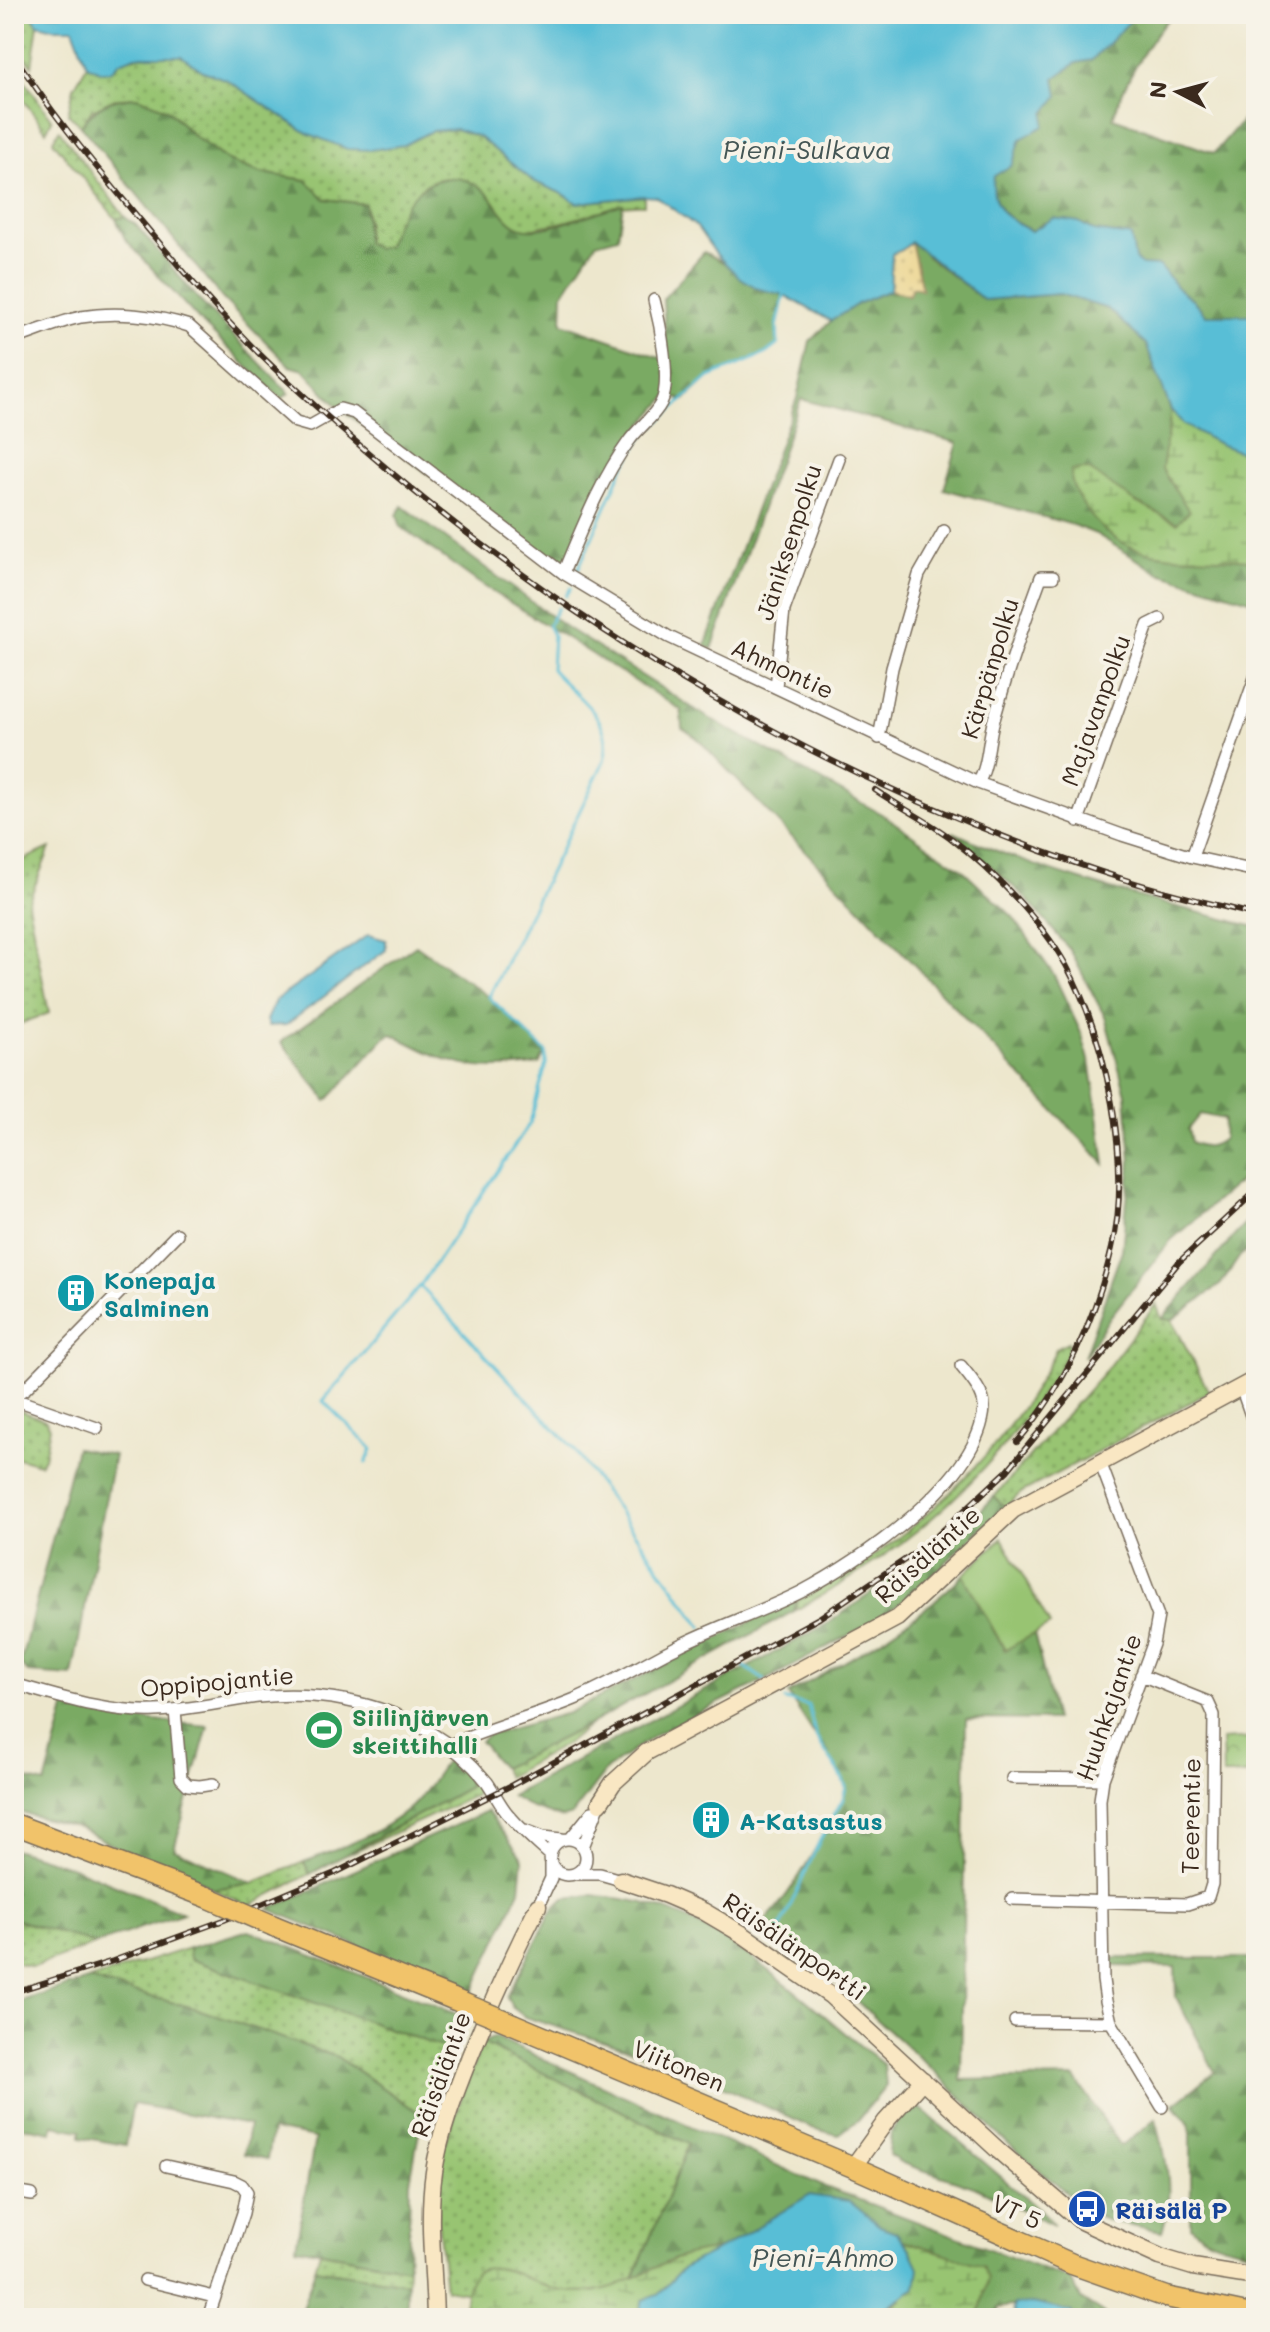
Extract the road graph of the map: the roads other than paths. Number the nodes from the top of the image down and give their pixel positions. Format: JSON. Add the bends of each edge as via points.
{"nodes":[{"id":1,"x":654,"y":300,"type":"dead end"},
{"id":2,"x":14,"y":339,"type":"edge"},
{"id":3,"x":839,"y":459,"type":"dead end"},
{"id":4,"x":944,"y":531,"type":"dead end"},
{"id":5,"x":563,"y":573,"type":"junction"},
{"id":6,"x":1053,"y":577,"type":"dead end"},
{"id":7,"x":1160,"y":619,"type":"dead end"},
{"id":8,"x":1256,"y":675,"type":"edge"},
{"id":9,"x":776,"y":687,"type":"junction"},
{"id":10,"x":879,"y":738,"type":"junction"},
{"id":11,"x":978,"y":783,"type":"junction"},
{"id":12,"x":1078,"y":821,"type":"junction"},
{"id":13,"x":1192,"y":857,"type":"junction"},
{"id":14,"x":1256,"y":871,"type":"edge"},
{"id":15,"x":177,"y":1234,"type":"dead end"},
{"id":16,"x":961,"y":1366,"type":"dead end"},
{"id":17,"x":1248,"y":1383,"type":"edge"},
{"id":18,"x":14,"y":1398,"type":"edge"},
{"id":19,"x":97,"y":1428,"type":"dead end"},
{"id":20,"x":1256,"y":1430,"type":"edge"},
{"id":21,"x":1100,"y":1462,"type":"junction"},
{"id":22,"x":1141,"y":1675,"type":"junction"},
{"id":23,"x":14,"y":1684,"type":"edge"},
{"id":24,"x":175,"y":1710,"type":"junction"},
{"id":25,"x":450,"y":1745,"type":"junction"},
{"id":26,"x":1012,"y":1778,"type":"dead end"},
{"id":27,"x":1103,"y":1779,"type":"junction"},
{"id":28,"x":213,"y":1784,"type":"dead end"},
{"id":29,"x":600,"y":1803,"type":"junction"},
{"id":30,"x":14,"y":1824,"type":"edge"},
{"id":31,"x":522,"y":1829,"type":"junction"},
{"id":32,"x":566,"y":1839,"type":"junction"},
{"id":33,"x":585,"y":1850,"type":"junction"},
{"id":34,"x":551,"y":1860,"type":"junction"},
{"id":35,"x":569,"y":1875,"type":"junction"},
{"id":36,"x":621,"y":1880,"type":"junction"},
{"id":37,"x":1012,"y":1899,"type":"dead end"},
{"id":38,"x":1102,"y":1902,"type":"junction"},
{"id":39,"x":538,"y":1906,"type":"junction"},
{"id":40,"x":1015,"y":2021,"type":"dead end"},
{"id":41,"x":1111,"y":2022,"type":"junction"},
{"id":42,"x":923,"y":2080,"type":"junction"},
{"id":43,"x":1162,"y":2107,"type":"dead end"},
{"id":44,"x":166,"y":2166,"type":"dead end"},
{"id":45,"x":853,"y":2167,"type":"junction"},
{"id":46,"x":14,"y":2192,"type":"edge"},
{"id":47,"x":32,"y":2195,"type":"dead end"},
{"id":48,"x":1256,"y":2277,"type":"edge"},
{"id":49,"x":145,"y":2280,"type":"dead end"},
{"id":50,"x":214,"y":2297,"type":"junction"},
{"id":51,"x":1256,"y":2316,"type":"edge"},
{"id":52,"x":208,"y":2318,"type":"edge"},
{"id":53,"x":435,"y":2318,"type":"edge"}],
"edges":[{"from":1,"to":5,"type":"street","via":[[665,374],[662,402],[610,472]]},
{"from":2,"to":5,"type":"street","name":"Ahmontie","via":[[95,315],[168,319],[189,326],[296,422],[310,426],[340,409],[354,413]]},
{"from":3,"to":9,"type":"street","name":"Jäniksenpolku","via":[[784,610]]},
{"from":4,"to":10,"type":"street","via":[[919,575],[892,668]]},
{"from":5,"to":9,"type":"street","name":"Ahmontie","via":[[669,637]]},
{"from":6,"to":11,"type":"street","name":"Kärpänpolku","via":[[1041,577],[1015,645]]},
{"from":7,"to":12,"type":"street","name":"Majavanpolku","via":[[1148,625]]},
{"from":8,"to":13,"type":"street"},
{"from":9,"to":10,"type":"street","name":"Ahmontie"},
{"from":10,"to":11,"type":"street","name":"Ahmontie"},
{"from":11,"to":12,"type":"street","name":"Ahmontie"},
{"from":12,"to":13,"type":"street","name":"Ahmontie"},
{"from":13,"to":14,"type":"street","name":"Ahmontie"},
{"from":15,"to":18,"type":"street"},
{"from":16,"to":25,"type":"street","via":[[985,1406],[970,1453],[882,1542],[801,1592],[675,1647],[580,1697]]},
{"from":17,"to":20,"type":"street"},
{"from":17,"to":21,"type":"street","name":"Räisäläntie"},
{"from":18,"to":19,"type":"street"},
{"from":21,"to":22,"type":"street","name":"Huuhkajantie","via":[[1158,1616]]},
{"from":21,"to":29,"type":"street","name":"Räisäläntie","via":[[1013,1510],[897,1618],[647,1752]]},
{"from":22,"to":27,"type":"street","name":"Huuhkajantie"},
{"from":22,"to":38,"type":"street","name":"Teerentie","via":[[1208,1702],[1214,1715],[1212,1884],[1208,1897],[1199,1902]]},
{"from":23,"to":24,"type":"street","name":"Oppipojantie","via":[[107,1708]]},
{"from":24,"to":25,"type":"street","name":"Oppipojantie","via":[[297,1694],[373,1707]]},
{"from":24,"to":28,"type":"street","via":[[181,1778],[188,1785]]},
{"from":25,"to":31,"type":"street","name":"Oppipojantie"},
{"from":26,"to":27,"type":"street"},
{"from":27,"to":38,"type":"street","name":"Huuhkajantie"},
{"from":29,"to":32,"type":"street"},
{"from":29,"to":33,"type":"street"},
{"from":30,"to":45,"type":"highway","name":"Viitonen","bridge":true,"via":[[207,1897]]},
{"from":31,"to":32,"type":"street"},
{"from":31,"to":34,"type":"street","name":"Oppipojantie"},
{"from":32,"to":33,"type":"street"},
{"from":32,"to":34,"type":"street","via":[[554,1845]]},
{"from":33,"to":35,"type":"street","via":[[582,1869]]},
{"from":33,"to":36,"type":"street","via":[[593,1862]]},
{"from":34,"to":35,"type":"street","via":[[555,1870]]},
{"from":34,"to":39,"type":"street","via":[[551,1878]]},
{"from":35,"to":36,"type":"street"},
{"from":35,"to":39,"type":"street","via":[[555,1881]]},
{"from":36,"to":42,"type":"street","name":"Räisälänportti","via":[[703,1911],[742,1934],[831,1996]]},
{"from":37,"to":38,"type":"street"},
{"from":38,"to":41,"type":"street","name":"Huuhkajantie","via":[[1103,1980]]},
{"from":39,"to":53,"type":"street","name":"Räisäläntie","via":[[502,1978],[440,2138],[431,2218]]},
{"from":40,"to":41,"type":"street"},
{"from":41,"to":43,"type":"street","name":"Huuhkajantie"},
{"from":42,"to":45,"type":"street"},
{"from":42,"to":48,"type":"street","via":[[1081,2221],[1160,2257]]},
{"from":44,"to":50,"type":"street","via":[[234,2181],[247,2192]]},
{"from":45,"to":51,"type":"highway","name":"VT 5","via":[[1129,2286]]},
{"from":46,"to":47,"type":"street"},
{"from":49,"to":50,"type":"street"},
{"from":50,"to":52,"type":"street"}]}
